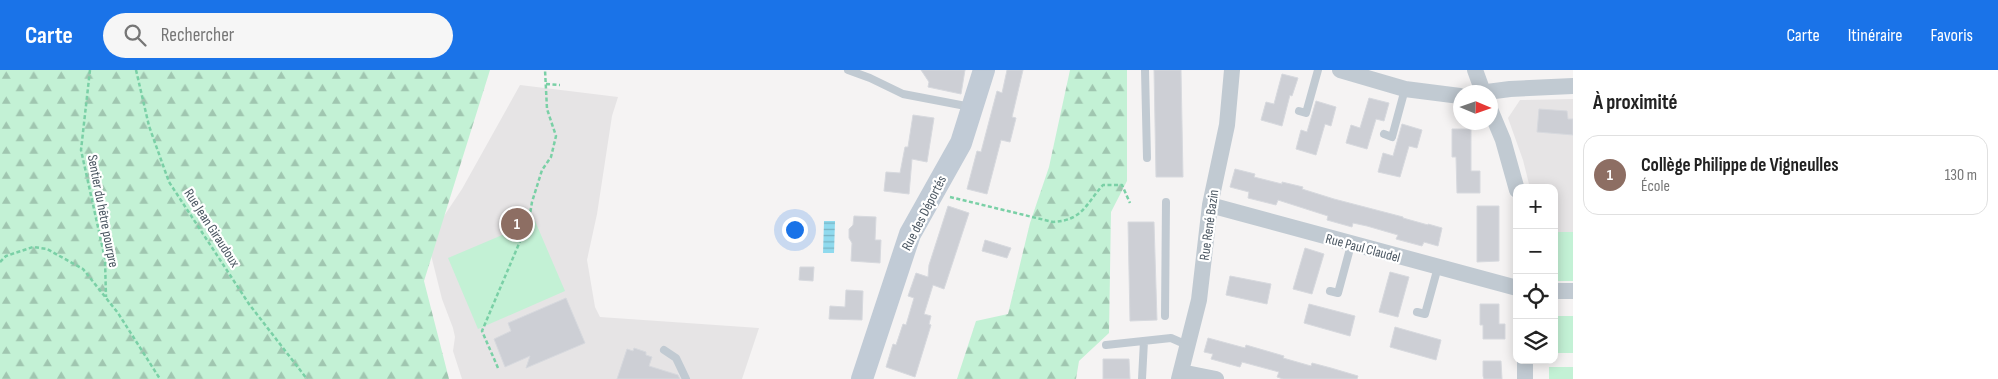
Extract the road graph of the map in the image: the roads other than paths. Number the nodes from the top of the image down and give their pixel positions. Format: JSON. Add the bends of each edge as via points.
{"nodes":[{"id":1,"x":848,"y":70,"type":"edge"},
{"id":2,"x":984,"y":70,"type":"edge"},
{"id":3,"x":1145,"y":70,"type":"edge"},
{"id":4,"x":1232,"y":70,"type":"edge"},
{"id":5,"x":1318,"y":70,"type":"edge"},
{"id":6,"x":1340,"y":70,"type":"edge"},
{"id":7,"x":1474,"y":70,"type":"edge"},
{"id":8,"x":1482,"y":85,"type":"edge"},
{"id":9,"x":1573,"y":86,"type":"edge"},
{"id":10,"x":1405,"y":89,"type":"junction"},
{"id":11,"x":1498,"y":90,"type":"edge"},
{"id":12,"x":1453,"y":95,"type":"edge"},
{"id":13,"x":973,"y":107,"type":"junction"},
{"id":14,"x":1299,"y":111,"type":"dead end"},
{"id":15,"x":1498,"y":128,"type":"edge"},
{"id":16,"x":1384,"y":134,"type":"dead end"},
{"id":17,"x":1147,"y":158,"type":"dead end"},
{"id":18,"x":1515,"y":184,"type":"edge"},
{"id":19,"x":1166,"y":202,"type":"dead end"},
{"id":20,"x":1210,"y":205,"type":"junction"},
{"id":21,"x":1351,"y":245,"type":"junction"},
{"id":22,"x":1438,"y":267,"type":"junction"},
{"id":23,"x":1513,"y":287,"type":"edge"},
{"id":24,"x":1330,"y":291,"type":"dead end"},
{"id":25,"x":1558,"y":291,"type":"edge"},
{"id":26,"x":1573,"y":291,"type":"edge"},
{"id":27,"x":1417,"y":312,"type":"dead end"},
{"id":28,"x":1165,"y":316,"type":"dead end"},
{"id":29,"x":1144,"y":341,"type":"junction"},
{"id":30,"x":1187,"y":344,"type":"junction"},
{"id":31,"x":1106,"y":345,"type":"dead end"},
{"id":32,"x":664,"y":350,"type":"dead end"},
{"id":33,"x":1525,"y":364,"type":"edge"},
{"id":34,"x":1180,"y":375,"type":"edge"},
{"id":35,"x":686,"y":379,"type":"edge"},
{"id":36,"x":862,"y":379,"type":"edge"},
{"id":37,"x":1142,"y":379,"type":"edge"},
{"id":38,"x":1216,"y":379,"type":"edge"},
{"id":39,"x":1525,"y":379,"type":"edge"}],
"edges":[{"from":1,"to":13,"type":"lane","via":[[903,94]]},
{"from":2,"to":13,"type":"street","name":"Rue des Déportés"},
{"from":3,"to":17,"type":"lane"},
{"from":4,"to":20,"type":"street","name":"Rue René Bazin","via":[[1227,125]]},
{"from":5,"to":14,"type":"lane","via":[[1306,113]]},
{"from":6,"to":10,"type":"street"},
{"from":7,"to":8,"type":"street"},
{"from":9,"to":11,"type":"street"},
{"from":10,"to":12,"type":"street"},
{"from":10,"to":16,"type":"lane","via":[[1392,136]]},
{"from":13,"to":36,"type":"street","name":"Rue des Déportés","via":[[961,143],[910,234]]},
{"from":15,"to":18,"type":"street"},
{"from":19,"to":28,"type":"lane"},
{"from":20,"to":21,"type":"street","name":"Rue Paul Claudel"},
{"from":20,"to":30,"type":"street","name":"Rue René Bazin","via":[[1200,300]]},
{"from":21,"to":22,"type":"street","name":"Rue Paul Claudel"},
{"from":21,"to":24,"type":"lane","via":[[1338,293]]},
{"from":22,"to":23,"type":"street","name":"Rue Paul Claudel"},
{"from":22,"to":27,"type":"lane","via":[[1425,314]]},
{"from":25,"to":26,"type":"street"},
{"from":29,"to":30,"type":"lane","via":[[1170,338]]},
{"from":29,"to":31,"type":"lane"},
{"from":29,"to":37,"type":"lane"},
{"from":30,"to":34,"type":"street","name":"Rue René Bazin"},
{"from":32,"to":35,"type":"lane","via":[[676,358]]},
{"from":33,"to":39,"type":"street"},
{"from":34,"to":38,"type":"street"}]}
